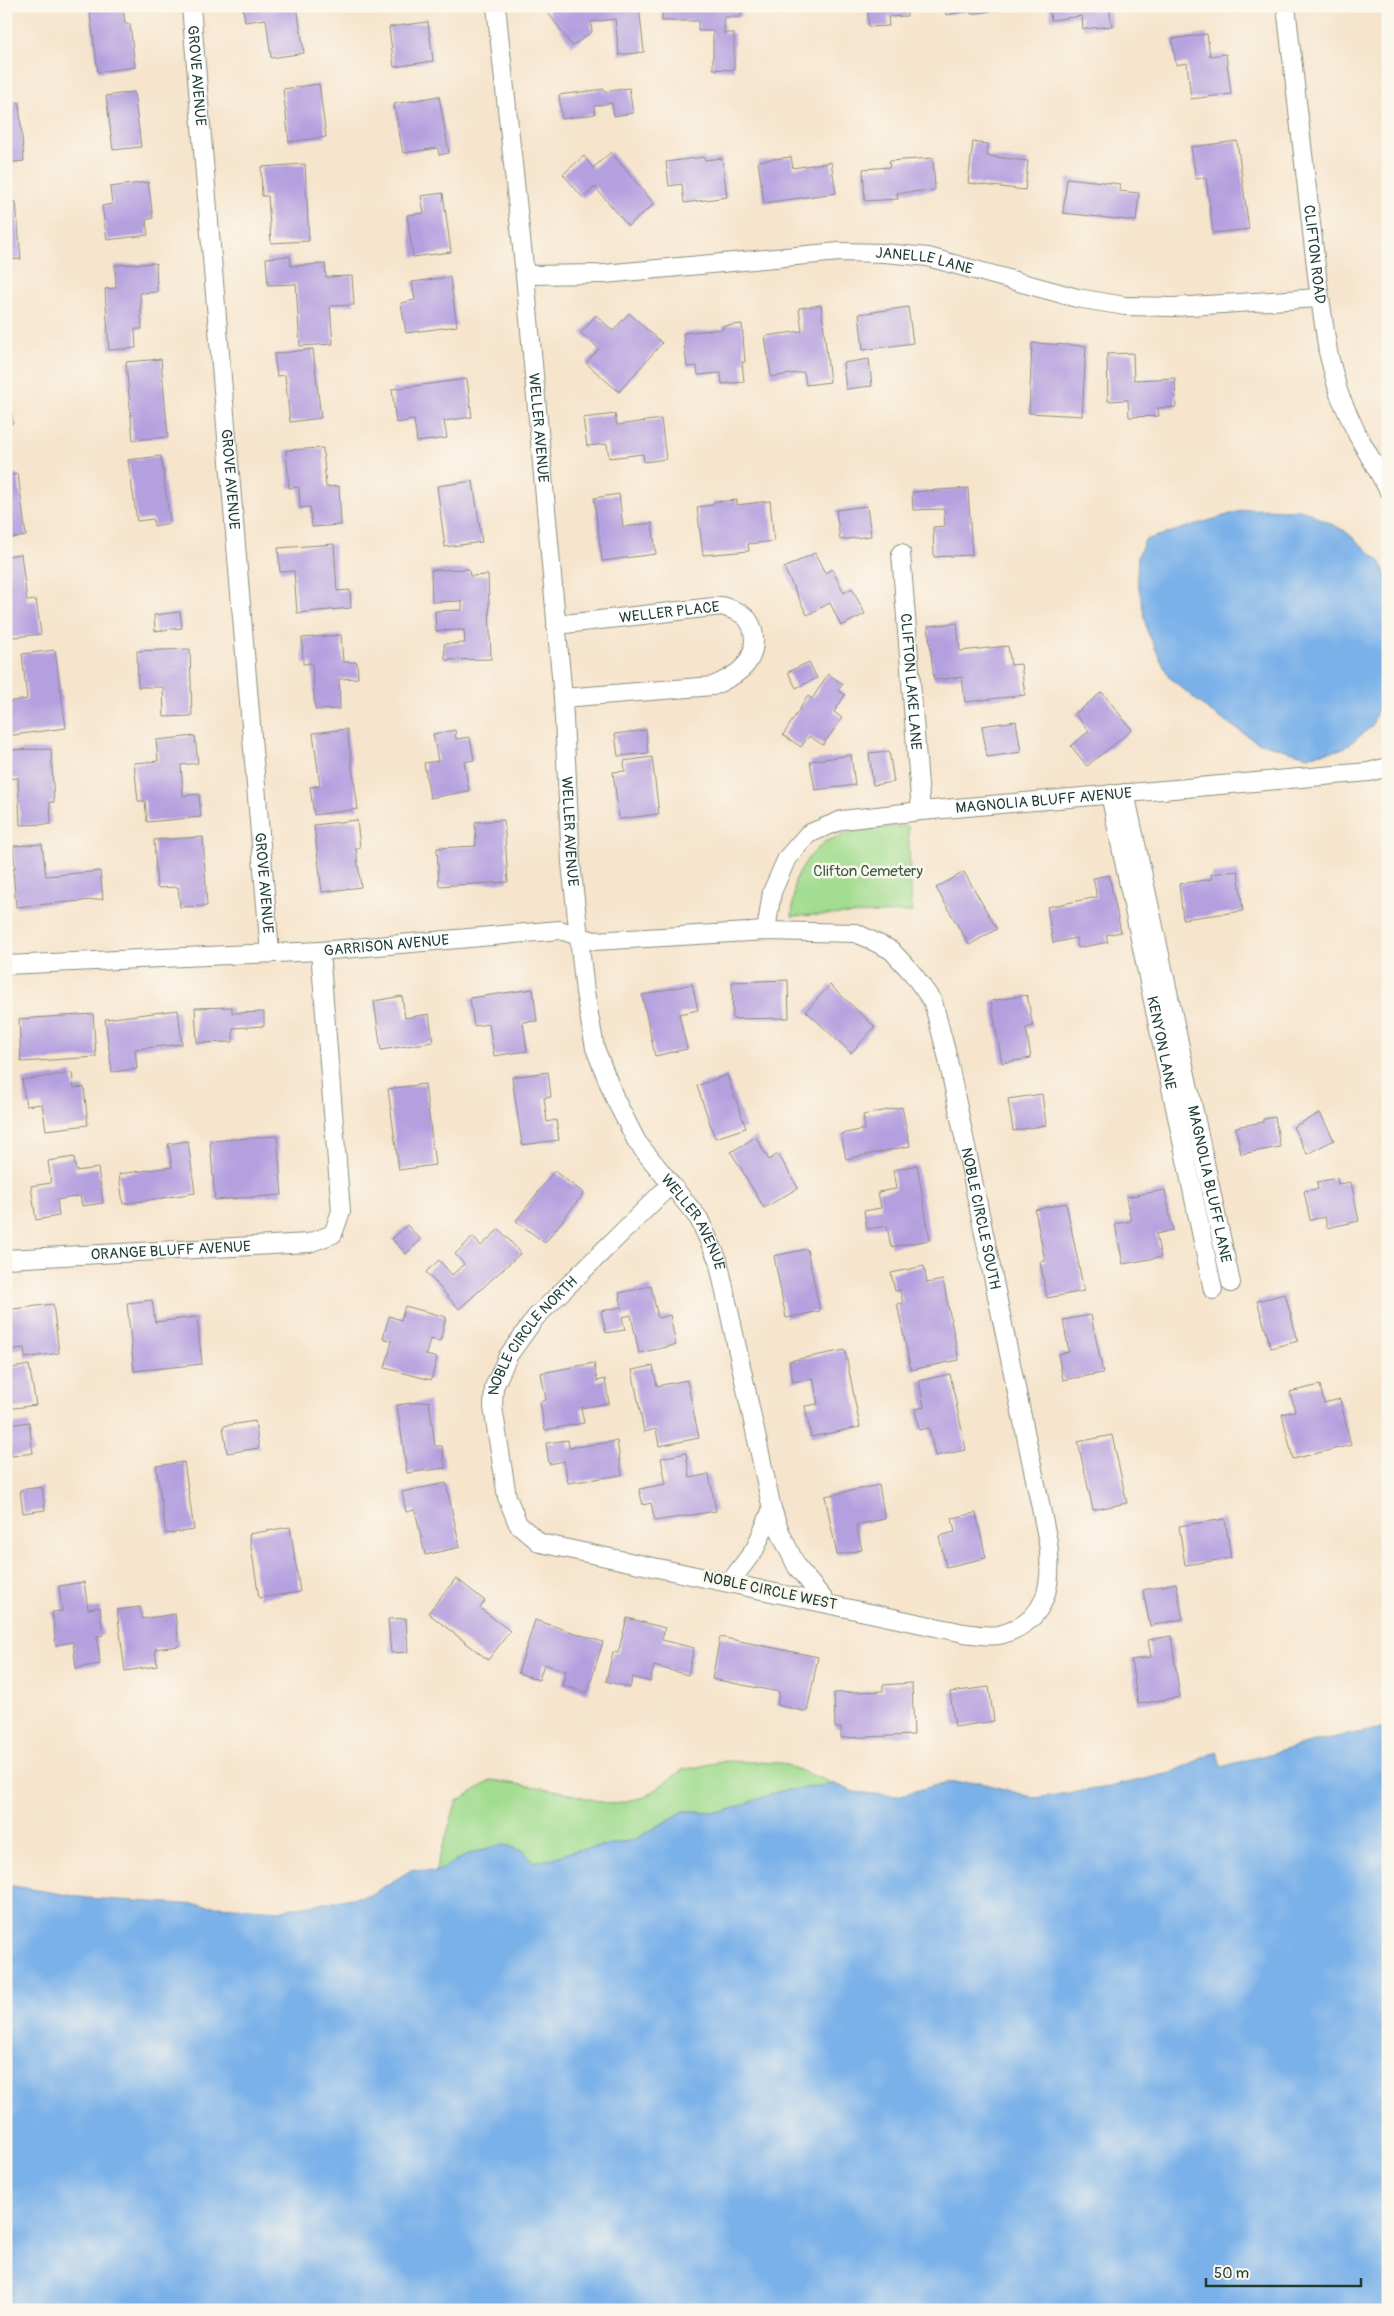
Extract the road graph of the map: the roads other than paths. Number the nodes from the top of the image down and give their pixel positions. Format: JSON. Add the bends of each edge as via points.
{"nodes":[{"id":1,"x":191,"y":6,"type":"edge"},
{"id":2,"x":496,"y":6,"type":"edge"},
{"id":3,"x":1286,"y":6,"type":"edge"},
{"id":4,"x":525,"y":275,"type":"junction"},
{"id":5,"x":1319,"y":298,"type":"junction"},
{"id":6,"x":1388,"y":489,"type":"edge"},
{"id":7,"x":901,"y":553,"type":"dead end"},
{"id":8,"x":556,"y":625,"type":"junction"},
{"id":9,"x":563,"y":698,"type":"junction"},
{"id":10,"x":1388,"y":767,"type":"edge"},
{"id":11,"x":1118,"y":793,"type":"junction"},
{"id":12,"x":921,"y":811,"type":"junction"},
{"id":13,"x":766,"y":930,"type":"junction"},
{"id":14,"x":579,"y":937,"type":"junction"},
{"id":15,"x":320,"y":951,"type":"junction"},
{"id":16,"x":270,"y":953,"type":"junction"},
{"id":17,"x":6,"y":965,"type":"edge"},
{"id":18,"x":670,"y":1186,"type":"junction"},
{"id":19,"x":6,"y":1259,"type":"edge"},
{"id":20,"x":1231,"y":1283,"type":"dead end"},
{"id":21,"x":1213,"y":1290,"type":"dead end"},
{"id":22,"x":772,"y":1510,"type":"junction"},
{"id":23,"x":518,"y":1524,"type":"joint"},
{"id":24,"x":730,"y":1582,"type":"junction"},
{"id":25,"x":826,"y":1602,"type":"junction"},
{"id":26,"x":1025,"y":1623,"type":"joint"}],
"edges":[{"from":1,"to":16,"type":"street","name":"GROVE AVENUE"},
{"from":2,"to":4,"type":"street","name":"WELLER AVENUE"},
{"from":3,"to":5,"type":"street","name":"CLIFTON ROAD"},
{"from":4,"to":5,"type":"street","name":"JANELLE LANE","via":[[604,274],[839,252],[884,253],[928,257],[1077,298],[1125,306],[1174,307]]},
{"from":4,"to":8,"type":"street","name":"WELLER AVENUE"},
{"from":5,"to":6,"type":"street","name":"CLIFTON ROAD","via":[[1339,394]]},
{"from":7,"to":12,"type":"street","name":"CLIFTON LAKE LANE"},
{"from":8,"to":9,"type":"street","name":"WELLER AVENUE"},
{"from":8,"to":9,"type":"street","name":"WELLER PLACE","via":[[722,606],[743,615],[754,630],[754,650],[746,667],[713,686]]},
{"from":9,"to":14,"type":"street","name":"WELLER AVENUE","via":[[571,863]]},
{"from":10,"to":11,"type":"street","name":"MAGNOLIA BLUFF AVENUE","via":[[1369,772]]},
{"from":11,"to":12,"type":"street","name":"MAGNOLIA BLUFF AVENUE"},
{"from":11,"to":20,"type":"street","name":"MAGNOLIA BLUFF LANE"},
{"from":11,"to":21,"type":"street","name":"KENYON LANE"},
{"from":12,"to":13,"type":"street","name":"MAGNOLIA BLUFF AVENUE","via":[[842,820],[808,834],[786,858],[772,892]]},
{"from":13,"to":14,"type":"street","name":"GARRISON AVENUE","via":[[594,941]]},
{"from":13,"to":26,"type":"street","name":"NOBLE CIRCLE SOUTH","via":[[856,933],[891,950],[933,1002],[949,1065],[1048,1542],[1051,1570],[1044,1601]]},
{"from":14,"to":15,"type":"street","name":"GARRISON AVENUE","via":[[560,930]]},
{"from":14,"to":18,"type":"street","name":"WELLER AVENUE","via":[[595,1048],[615,1099],[637,1142]]},
{"from":15,"to":16,"type":"street","name":"GARRISON AVENUE"},
{"from":15,"to":19,"type":"street","name":"ORANGE BLUFF AVENUE","via":[[342,1211],[333,1234],[309,1243]]},
{"from":16,"to":17,"type":"street","name":"GARRISON AVENUE"},
{"from":18,"to":22,"type":"street","name":"WELLER AVENUE","via":[[699,1219],[718,1260]]},
{"from":18,"to":23,"type":"street","name":"NOBLE CIRCLE NORTH","via":[[536,1317],[508,1356],[494,1387],[492,1407],[507,1497]]},
{"from":22,"to":24,"type":"street","via":[[755,1549]]},
{"from":22,"to":25,"type":"street","name":"WELLER AVENUE","via":[[797,1567]]},
{"from":23,"to":24,"type":"street","name":"NOBLE CIRCLE WEST","via":[[540,1543]]},
{"from":24,"to":25,"type":"street","name":"NOBLE CIRCLE WEST"},
{"from":25,"to":26,"type":"street","name":"NOBLE CIRCLE WEST","via":[[964,1633],[998,1635]]}]}
